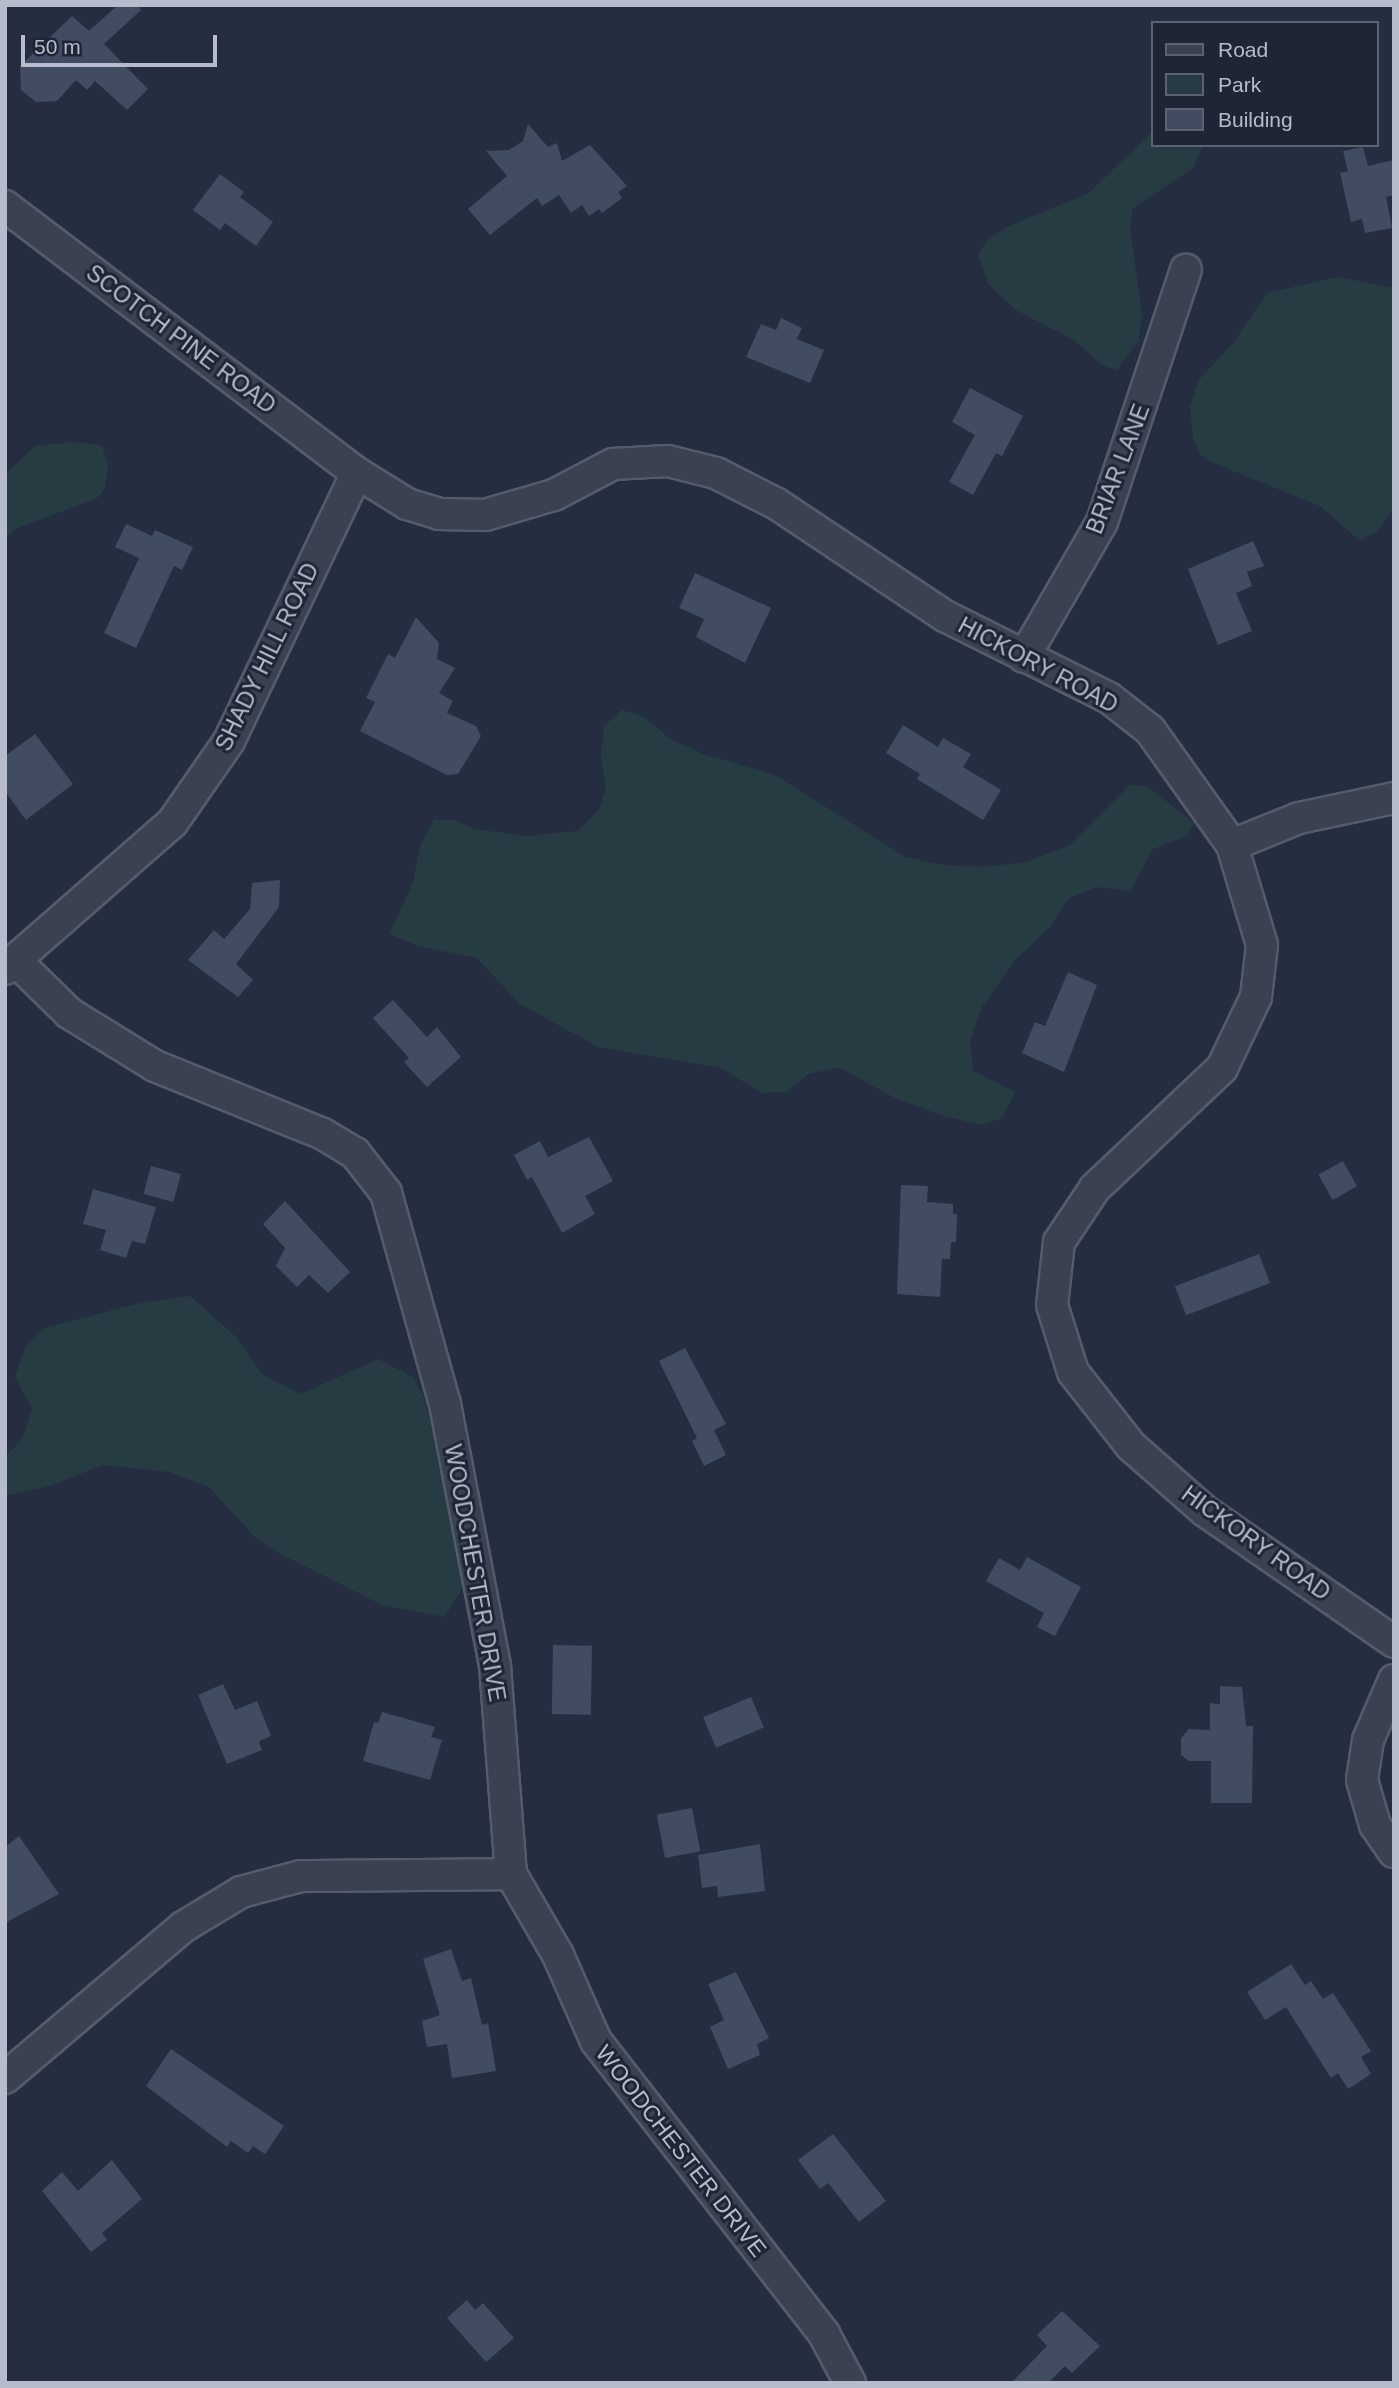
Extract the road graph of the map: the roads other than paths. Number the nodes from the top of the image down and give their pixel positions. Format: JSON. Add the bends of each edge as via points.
{"nodes":[{"id":1,"x":5,"y":206,"type":"edge"},
{"id":2,"x":1186,"y":270,"type":"dead end"},
{"id":3,"x":357,"y":473,"type":"junction"},
{"id":4,"x":1024,"y":657,"type":"junction"},
{"id":5,"x":1394,"y":798,"type":"edge"},
{"id":6,"x":1232,"y":845,"type":"junction"},
{"id":7,"x":11,"y":966,"type":"edge"},
{"id":8,"x":1394,"y":1642,"type":"edge"},
{"id":9,"x":1394,"y":1680,"type":"edge"},
{"id":10,"x":1394,"y":1852,"type":"edge"},
{"id":11,"x":512,"y":1874,"type":"junction"},
{"id":12,"x":5,"y":2078,"type":"edge"},
{"id":13,"x":850,"y":2383,"type":"edge"}],
"edges":[{"from":1,"to":3,"type":"street","name":"SCOTCH PINE ROAD"},
{"from":2,"to":4,"type":"street","name":"BRIAR LANE","via":[[1102,522]]},
{"from":3,"to":4,"type":"street","name":"HICKORY ROAD","via":[[407,504],[439,514],[485,515],[554,495],[613,464],[668,461],[716,473],[777,504],[944,617]]},
{"from":3,"to":7,"type":"street","name":"SHADY HILL ROAD","via":[[229,741],[172,823]]},
{"from":4,"to":6,"type":"street","name":"HICKORY ROAD","via":[[1109,698],[1150,730]]},
{"from":5,"to":6,"type":"street","via":[[1299,818]]},
{"from":6,"to":8,"type":"street","name":"HICKORY ROAD","via":[[1262,945],[1256,997],[1222,1068],[1095,1188],[1059,1242],[1052,1305],[1073,1372],[1131,1446],[1205,1511]]},
{"from":7,"to":11,"type":"street","name":"WOODCHESTER DRIVE","via":[[69,1013],[155,1066],[323,1135],[355,1153],[386,1193],[445,1404],[495,1666]]},
{"from":9,"to":10,"type":"street","via":[[1367,1740],[1363,1780],[1375,1825]]},
{"from":11,"to":12,"type":"street","via":[[301,1876],[241,1892],[183,1927]]},
{"from":11,"to":13,"type":"street","name":"WOODCHESTER DRIVE","via":[[558,1955],[596,2041],[824,2334]]}]}
